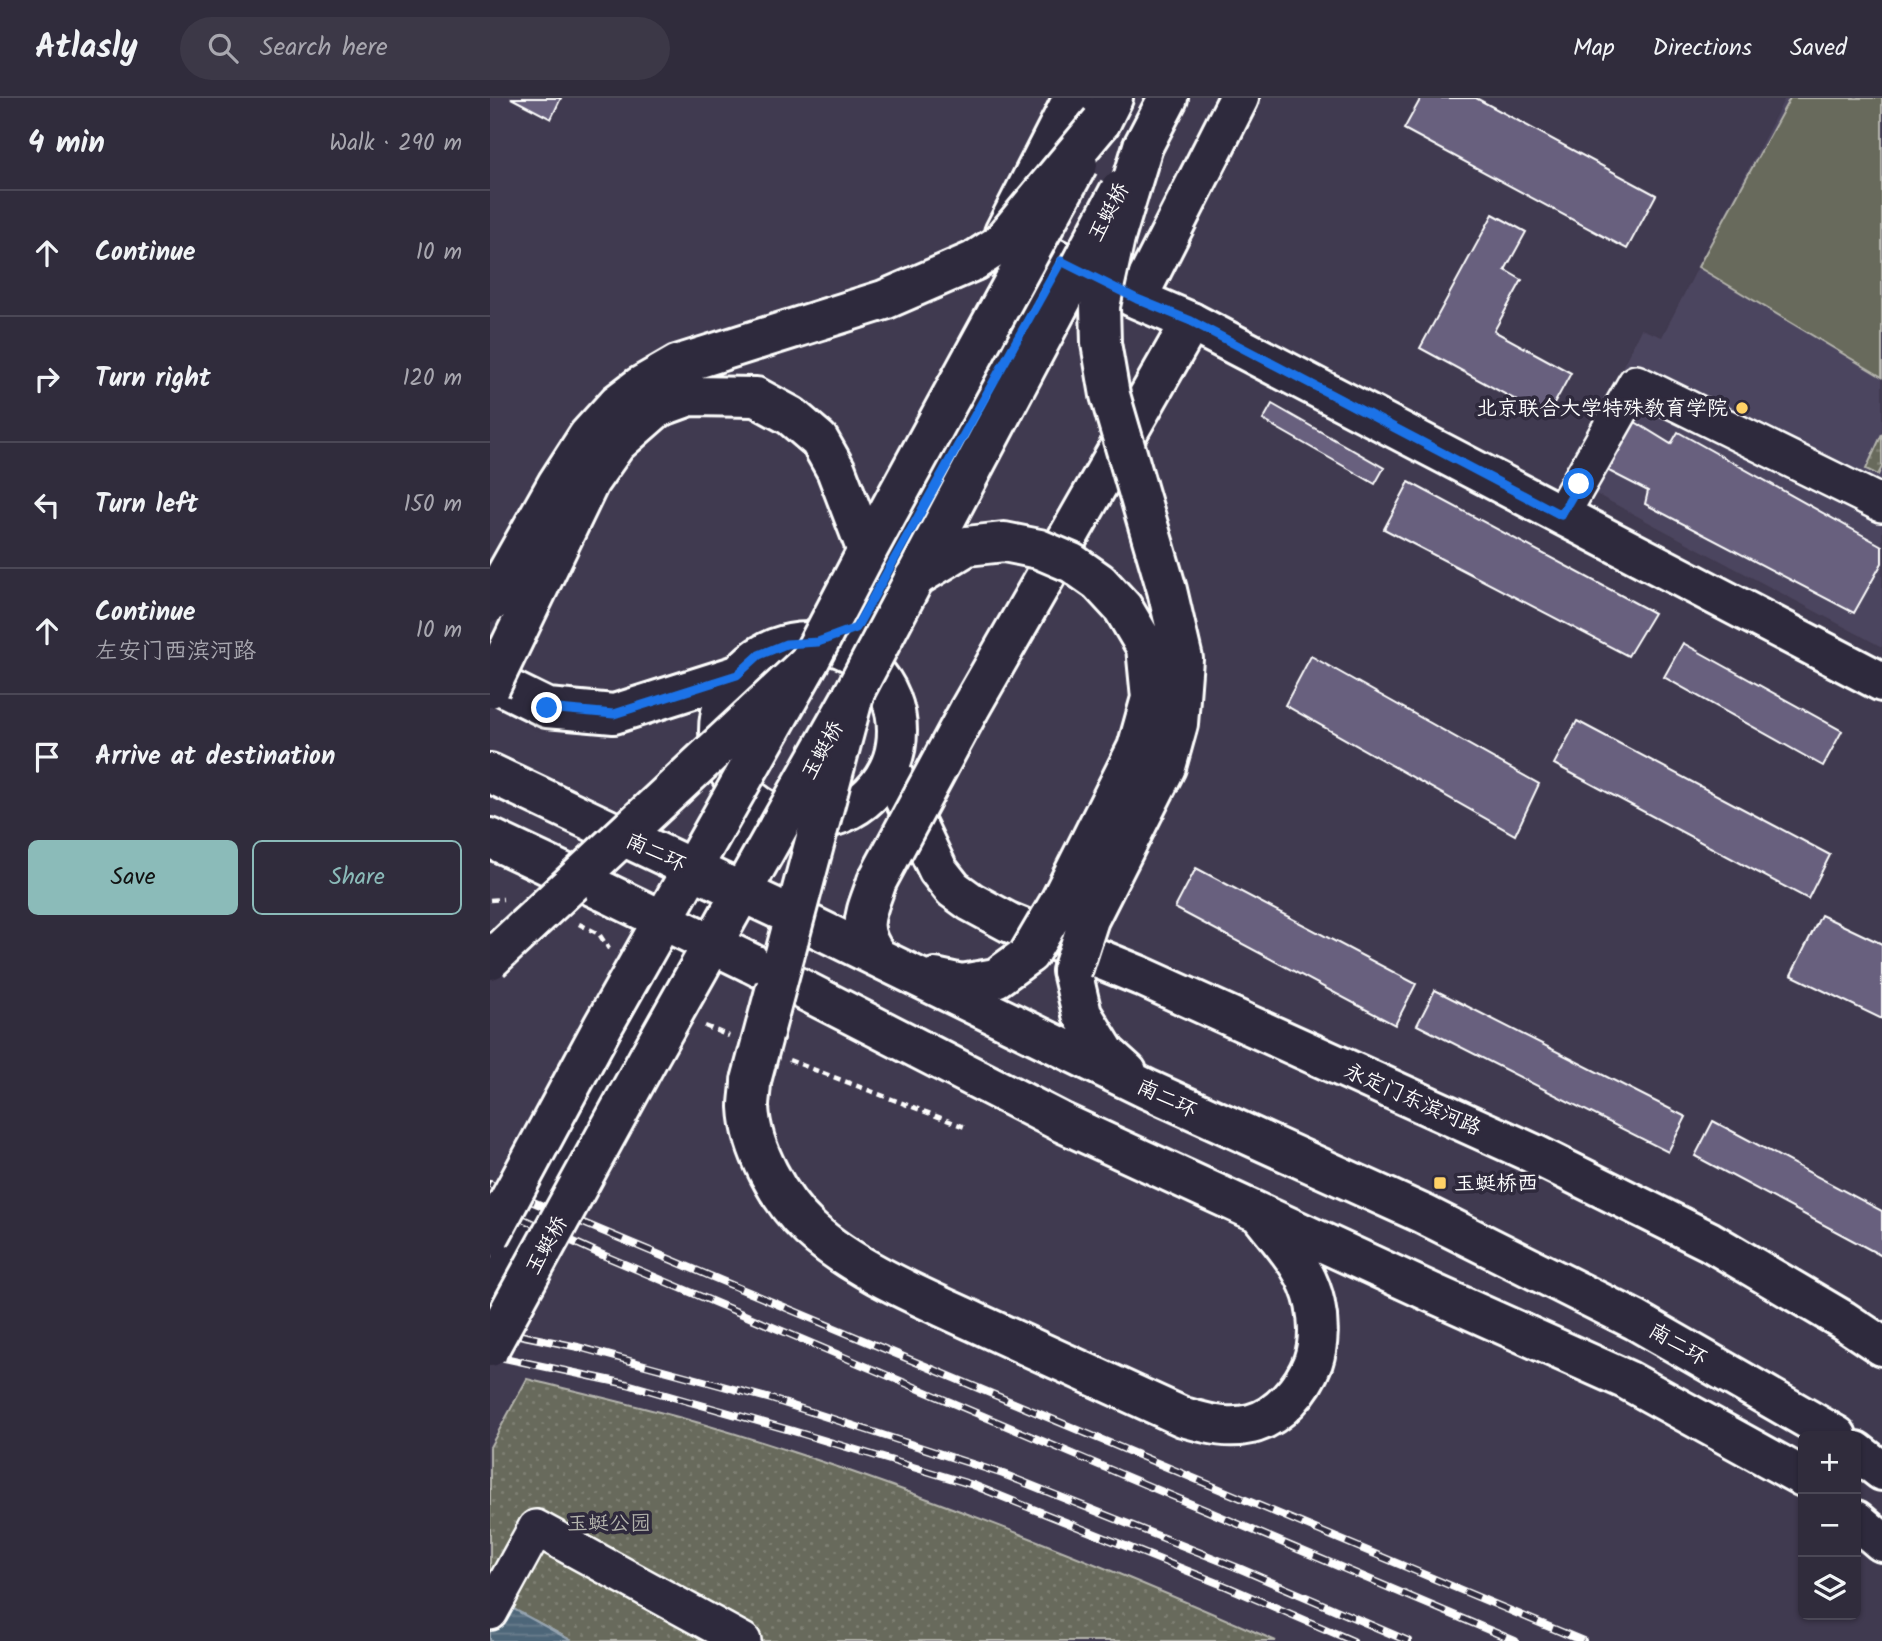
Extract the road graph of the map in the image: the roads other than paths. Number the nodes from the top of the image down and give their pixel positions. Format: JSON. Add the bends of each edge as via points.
{"nodes":[{"id":1,"x":1168,"y":98,"type":"edge"},
{"id":2,"x":1239,"y":98,"type":"edge"},
{"id":3,"x":1096,"y":106,"type":"edge"},
{"id":4,"x":1143,"y":146,"type":"junction"},
{"id":5,"x":1061,"y":261,"type":"junction"},
{"id":6,"x":1137,"y":299,"type":"junction"},
{"id":7,"x":1191,"y":321,"type":"junction"},
{"id":8,"x":1882,"y":504,"type":"edge"},
{"id":9,"x":1561,"y":515,"type":"junction"},
{"id":10,"x":867,"y":551,"type":"junction"},
{"id":11,"x":914,"y":578,"type":"junction"},
{"id":12,"x":490,"y":603,"type":"edge"},
{"id":13,"x":856,"y":628,"type":"junction"},
{"id":14,"x":813,"y":652,"type":"junction"},
{"id":15,"x":1879,"y":674,"type":"edge"},
{"id":16,"x":737,"y":675,"type":"junction"},
{"id":17,"x":862,"y":678,"type":"junction"},
{"id":18,"x":490,"y":680,"type":"edge"},
{"id":19,"x":490,"y":688,"type":"edge"},
{"id":20,"x":490,"y":747,"type":"edge"},
{"id":21,"x":890,"y":769,"type":"junction"},
{"id":22,"x":501,"y":779,"type":"edge"},
{"id":23,"x":739,"y":790,"type":"junction"},
{"id":24,"x":783,"y":818,"type":"junction"},
{"id":25,"x":744,"y":832,"type":"junction"},
{"id":26,"x":495,"y":845,"type":"edge"},
{"id":27,"x":877,"y":881,"type":"junction"},
{"id":28,"x":821,"y":929,"type":"junction"},
{"id":29,"x":877,"y":956,"type":"junction"},
{"id":30,"x":490,"y":960,"type":"edge"},
{"id":31,"x":913,"y":974,"type":"junction"},
{"id":32,"x":1147,"y":1089,"type":"junction"},
{"id":33,"x":1260,"y":1213,"type":"junction"},
{"id":34,"x":490,"y":1236,"type":"edge"},
{"id":35,"x":490,"y":1300,"type":"edge"},
{"id":36,"x":1882,"y":1346,"type":"edge"},
{"id":37,"x":490,"y":1348,"type":"edge"},
{"id":38,"x":1829,"y":1431,"type":"edge"},
{"id":39,"x":1861,"y":1455,"type":"edge"},
{"id":40,"x":1882,"y":1471,"type":"edge"},
{"id":41,"x":1798,"y":1474,"type":"edge"},
{"id":42,"x":1861,"y":1524,"type":"edge"},
{"id":43,"x":1882,"y":1542,"type":"edge"},
{"id":44,"x":490,"y":1612,"type":"edge"},
{"id":45,"x":743,"y":1641,"type":"edge"}],
"edges":[{"from":1,"to":4,"type":"main road"},
{"from":2,"to":6,"type":"main road"},
{"from":3,"to":5,"type":"main road","via":[[1004,233]]},
{"from":3,"to":10,"type":"main road","bridge":true},
{"from":3,"to":12,"type":"main road","bridge":true,"via":[[1000,244],[974,261],[884,300],[677,365],[618,403],[575,455]]},
{"from":4,"to":11,"type":"main road","name":"玉蜓桥","bridge":true},
{"from":4,"to":32,"type":"main road","bridge":true,"via":[[1100,306],[1101,343],[1110,395],[1183,659],[1178,724],[1166,767],[1090,919],[1072,971],[1082,1014],[1106,1053]]},
{"from":5,"to":6,"type":"main road"},
{"from":5,"to":13,"type":"main road"},
{"from":6,"to":7,"type":"main road"},
{"from":7,"to":9,"type":"main road"},
{"from":7,"to":27,"type":"main road","bridge":true},
{"from":8,"to":9,"type":"street","via":[[1636,383]]},
{"from":9,"to":15,"type":"main road"},
{"from":10,"to":14,"type":"main road","bridge":true},
{"from":10,"to":19,"type":"main road","bridge":true,"via":[[836,470],[819,440],[791,416],[756,397],[690,396],[657,408],[616,444],[590,481]]},
{"from":11,"to":17,"type":"main road","name":"玉蜓桥","bridge":true},
{"from":11,"to":31,"type":"main road","bridge":true,"via":[[967,546],[1004,542],[1039,549],[1072,563],[1099,582],[1123,608],[1146,647],[1151,698],[1137,748],[1059,903],[1028,954],[996,978],[962,984]]},
{"from":13,"to":14,"type":"main road"},
{"from":13,"to":17,"type":"main road"},
{"from":14,"to":16,"type":"main road","via":[[786,644],[759,655]]},
{"from":14,"to":17,"type":"main road","via":[[844,649]]},
{"from":14,"to":30,"type":"main road","bridge":true},
{"from":14,"to":34,"type":"main road","bridge":true},
{"from":16,"to":18,"type":"main road","via":[[614,714],[547,708]]},
{"from":16,"to":23,"type":"main road","via":[[724,697],[718,721],[726,770]]},
{"from":17,"to":21,"type":"main road","via":[[886,687],[896,713],[898,742]]},
{"from":17,"to":33,"type":"main road","bridge":true,"via":[[751,1081],[749,1108],[756,1141],[786,1201],[809,1228],[836,1249],[909,1291],[1182,1417],[1219,1427],[1251,1424],[1276,1412],[1298,1390],[1313,1361],[1318,1331],[1315,1302],[1304,1270]]},
{"from":17,"to":37,"type":"main road","name":"玉蜓桥","bridge":true},
{"from":20,"to":22,"type":"main road"},
{"from":21,"to":24,"type":"main road","via":[[860,806],[839,816],[811,821]]},
{"from":21,"to":36,"type":"main road","name":"永定门东滨河路","via":[[938,870],[971,902],[1519,1147],[1709,1241]]},
{"from":22,"to":28,"type":"main road","name":"南二环","bridge":true},
{"from":23,"to":24,"type":"main road"},
{"from":23,"to":25,"type":"main road"},
{"from":24,"to":25,"type":"main road"},
{"from":25,"to":35,"type":"main road"},
{"from":26,"to":33,"type":"main road","bridge":true,"via":[[605,891],[1063,1123]]},
{"from":27,"to":28,"type":"main road","via":[[846,923],[836,929]]},
{"from":27,"to":29,"type":"main road","via":[[864,933]]},
{"from":28,"to":29,"type":"main road","name":"南二环"},
{"from":29,"to":31,"type":"main road","name":"南二环"},
{"from":31,"to":32,"type":"main road","name":"南二环"},
{"from":32,"to":38,"type":"main road","name":"南二环","via":[[1423,1214],[1635,1320]]},
{"from":33,"to":41,"type":"main road","via":[[1628,1380]]},
{"from":39,"to":40,"type":"main road"},
{"from":42,"to":43,"type":"main road"},
{"from":44,"to":45,"type":"street","via":[[536,1528]]}]}
